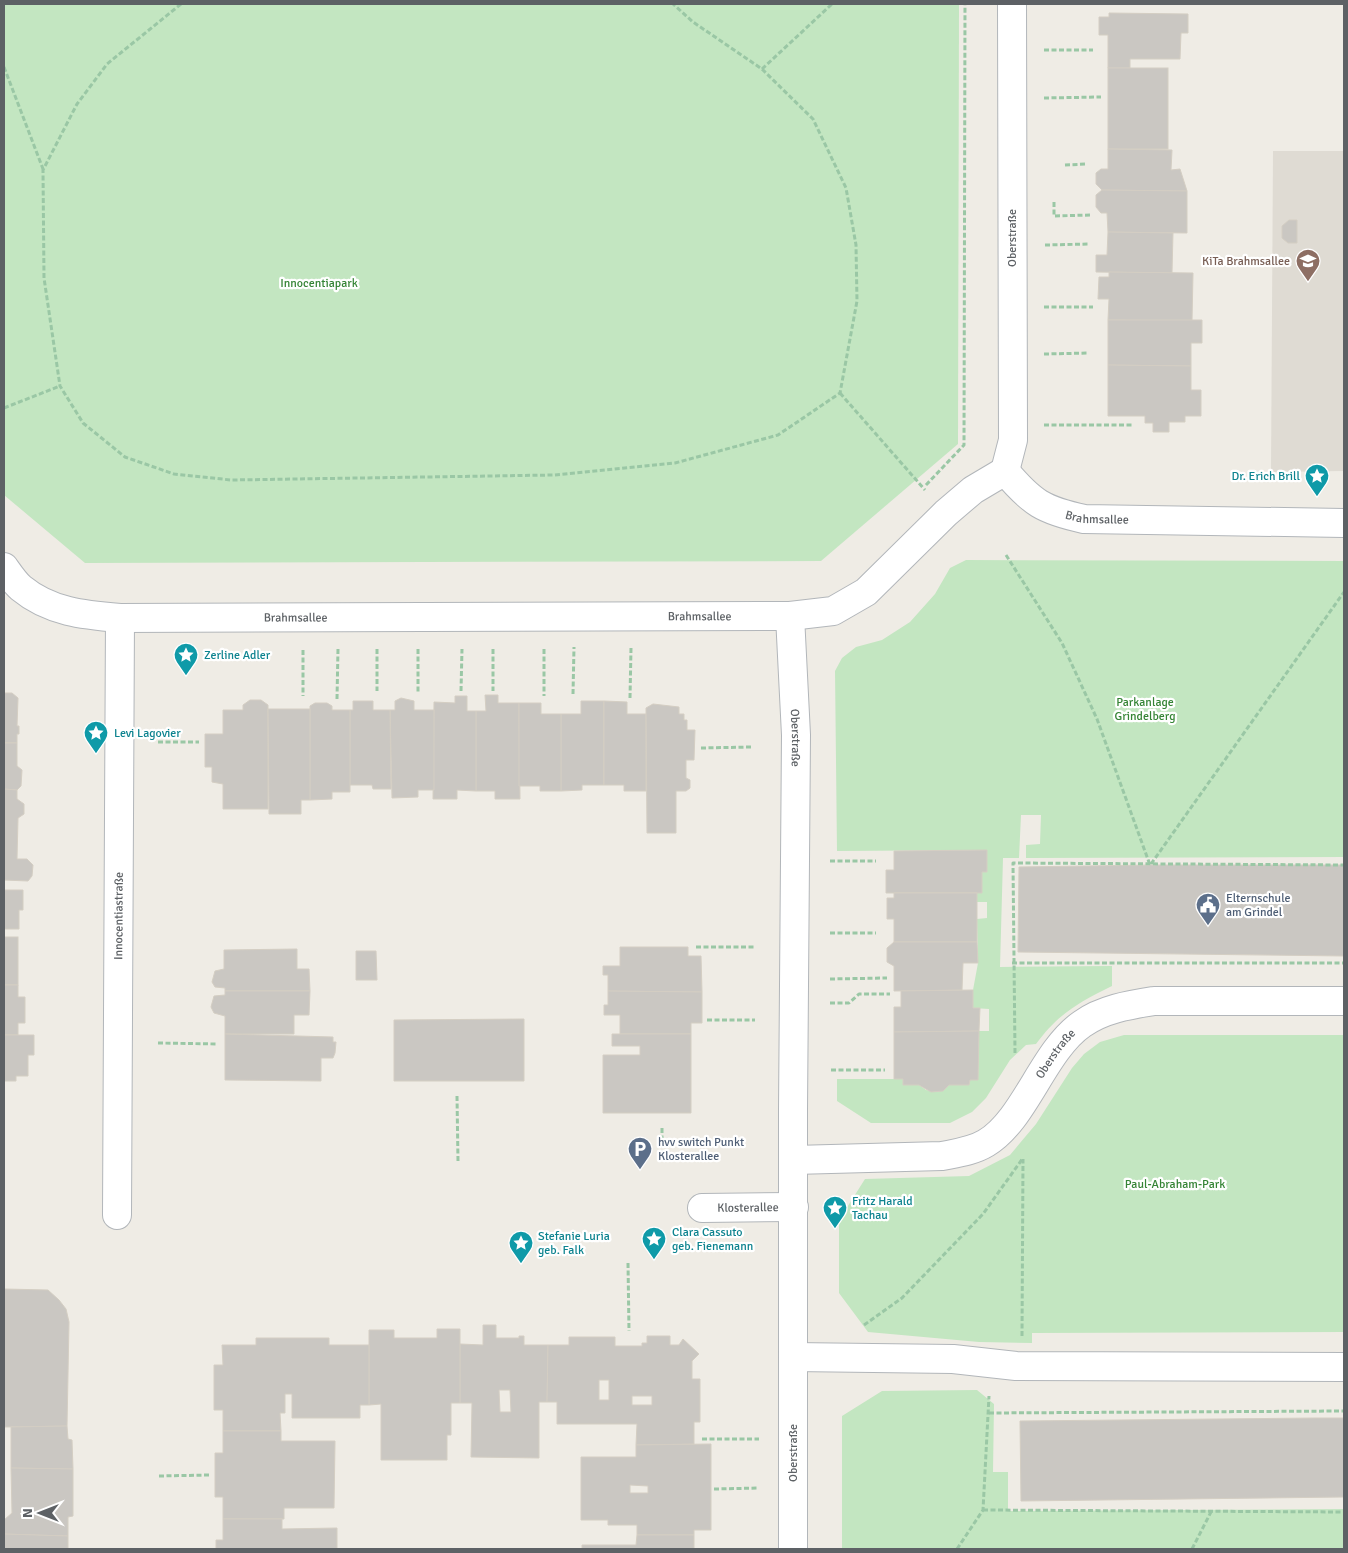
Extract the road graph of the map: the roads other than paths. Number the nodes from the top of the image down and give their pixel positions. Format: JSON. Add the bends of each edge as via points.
{"nodes":[{"id":1,"x":1012,"y":4,"type":"edge"},
{"id":2,"x":1005,"y":471,"type":"junction"},
{"id":3,"x":1344,"y":523,"type":"edge"},
{"id":4,"x":4,"y":567,"type":"edge"},
{"id":5,"x":790,"y":616,"type":"junction"},
{"id":6,"x":120,"y":618,"type":"junction"},
{"id":7,"x":1344,"y":1001,"type":"edge"},
{"id":8,"x":794,"y":1160,"type":"junction"},
{"id":9,"x":794,"y":1206,"type":"junction"},
{"id":10,"x":702,"y":1208,"type":"dead end"},
{"id":11,"x":117,"y":1215,"type":"dead end"},
{"id":12,"x":793,"y":1357,"type":"junction"},
{"id":13,"x":1344,"y":1367,"type":"edge"},
{"id":14,"x":793,"y":1549,"type":"edge"}],
"edges":[{"from":1,"to":2,"type":"street","name":"Oberstraße","via":[[1013,440]]},
{"from":2,"to":3,"type":"street","name":"Brahmsallee","via":[[1024,493],[1052,512],[1084,519]]},
{"from":2,"to":5,"type":"street","name":"Brahmsallee","via":[[973,490],[946,513],[866,592],[832,611]]},
{"from":4,"to":6,"type":"street","name":"Brahmsallee","via":[[21,588],[49,604],[76,615]]},
{"from":5,"to":6,"type":"street","name":"Brahmsallee"},
{"from":5,"to":8,"type":"street","name":"Oberstraße","via":[[796,735]]},
{"from":6,"to":11,"type":"street","name":"Innocentiastraße"},
{"from":7,"to":8,"type":"street","name":"Oberstraße","via":[[1154,1001],[1128,1005],[1081,1024],[1060,1046],[1003,1129],[986,1143],[942,1156]]},
{"from":8,"to":9,"type":"street","name":"Oberstraße"},
{"from":9,"to":10,"type":"street","name":"Klosterallee"},
{"from":9,"to":12,"type":"street","name":"Oberstraße"},
{"from":12,"to":13,"type":"street","via":[[953,1359],[1016,1366]]},
{"from":12,"to":14,"type":"street","name":"Oberstraße"}]}
